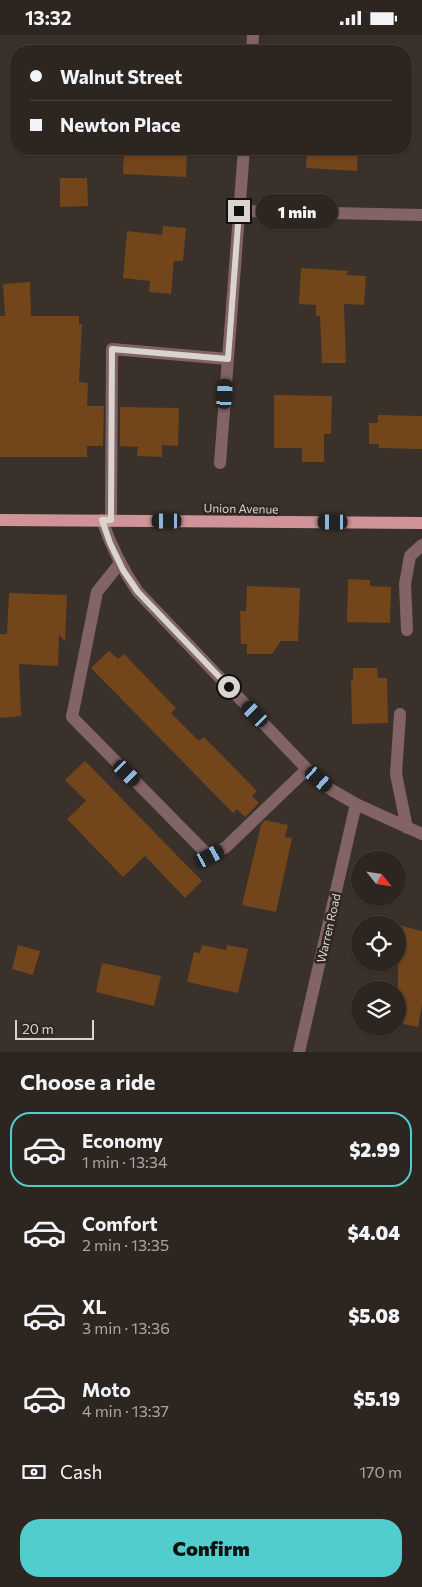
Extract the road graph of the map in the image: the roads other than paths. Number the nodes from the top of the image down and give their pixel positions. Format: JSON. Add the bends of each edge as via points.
{"nodes":[{"id":1,"x":244,"y":155,"type":"edge"},
{"id":2,"x":239,"y":211,"type":"junction"},
{"id":3,"x":422,"y":215,"type":"edge"},
{"id":4,"x":228,"y":359,"type":"junction"},
{"id":5,"x":220,"y":463,"type":"dead end"},
{"id":6,"x":0,"y":520,"type":"edge"},
{"id":7,"x":106,"y":520,"type":"junction"},
{"id":8,"x":422,"y":523,"type":"edge"},
{"id":9,"x":422,"y":545,"type":"edge"},
{"id":10,"x":120,"y":563,"type":"junction"},
{"id":11,"x":407,"y":630,"type":"dead end"},
{"id":12,"x":400,"y":714,"type":"dead end"},
{"id":13,"x":307,"y":769,"type":"junction"},
{"id":14,"x":356,"y":805,"type":"junction"},
{"id":15,"x":407,"y":828,"type":"junction"},
{"id":16,"x":422,"y":834,"type":"edge"},
{"id":17,"x":299,"y":1052,"type":"edge"}],
"edges":[{"from":1,"to":2,"type":"street"},
{"from":2,"to":3,"type":"street"},
{"from":2,"to":4,"type":"street"},
{"from":4,"to":5,"type":"street"},
{"from":4,"to":7,"type":"street","via":[[112,349]]},
{"from":6,"to":7,"type":"main road","name":"Union Avenue"},
{"from":7,"to":8,"type":"main road","name":"Union Avenue"},
{"from":7,"to":10,"type":"street","via":[[110,543]]},
{"from":9,"to":11,"type":"street","via":[[410,556],[406,584]]},
{"from":10,"to":13,"type":"street","via":[[138,592]]},
{"from":10,"to":13,"type":"street","via":[[96,592],[72,717],[210,856],[226,847]]},
{"from":12,"to":15,"type":"street","via":[[396,774]]},
{"from":13,"to":14,"type":"street"},
{"from":14,"to":15,"type":"street"},
{"from":14,"to":17,"type":"street","name":"Warren Road"},
{"from":15,"to":16,"type":"street"}]}
